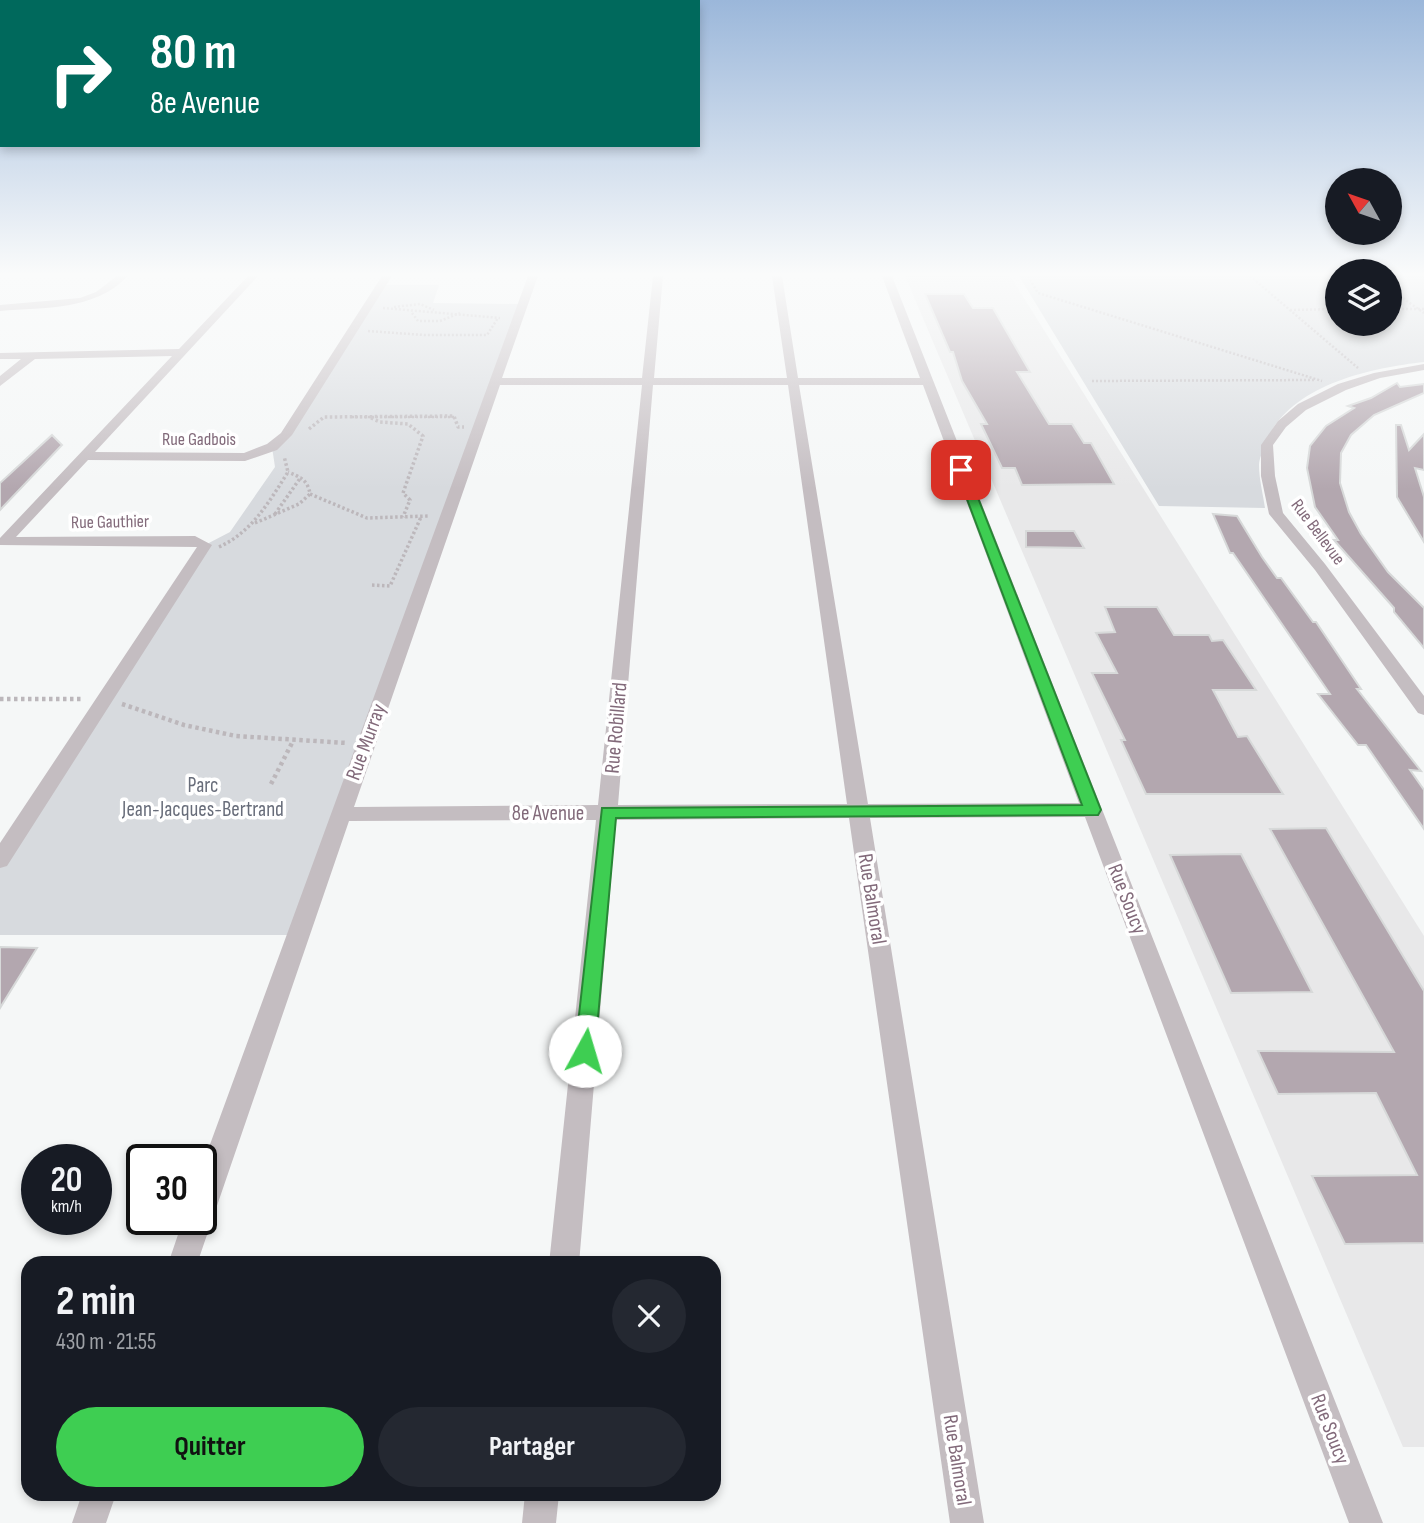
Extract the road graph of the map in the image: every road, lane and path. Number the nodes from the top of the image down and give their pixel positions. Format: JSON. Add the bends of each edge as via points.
{"nodes":[{"id":1,"x":186,"y":347,"type":"edge"},
{"id":2,"x":340,"y":347,"type":"edge"},
{"id":3,"x":508,"y":347,"type":"edge"},
{"id":4,"x":651,"y":347,"type":"edge"},
{"id":5,"x":788,"y":347,"type":"edge"},
{"id":6,"x":914,"y":347,"type":"edge"},
{"id":7,"x":1213,"y":347,"type":"edge"},
{"id":8,"x":1334,"y":347,"type":"edge"},
{"id":9,"x":181,"y":352,"type":"junction"},
{"id":10,"x":33,"y":355,"type":"junction"},
{"id":11,"x":0,"y":356,"type":"edge"},
{"id":12,"x":1424,"y":367,"type":"edge"},
{"id":13,"x":1370,"y":378,"type":"junction"},
{"id":14,"x":1320,"y":380,"type":"junction"},
{"id":15,"x":793,"y":381,"type":"junction"},
{"id":16,"x":927,"y":381,"type":"junction"},
{"id":17,"x":1092,"y":381,"type":"dead end"},
{"id":18,"x":0,"y":382,"type":"edge"},
{"id":19,"x":495,"y":382,"type":"junction"},
{"id":20,"x":647,"y":382,"type":"junction"},
{"id":21,"x":1342,"y":387,"type":"junction"},
{"id":22,"x":367,"y":417,"type":"junction"},
{"id":23,"x":478,"y":429,"type":"junction"},
{"id":24,"x":286,"y":435,"type":"junction"},
{"id":25,"x":272,"y":447,"type":"junction"},
{"id":26,"x":84,"y":456,"type":"junction"},
{"id":27,"x":288,"y":472,"type":"junction"},
{"id":28,"x":301,"y":477,"type":"junction"},
{"id":29,"x":310,"y":494,"type":"junction"},
{"id":30,"x":274,"y":515,"type":"junction"},
{"id":31,"x":447,"y":516,"type":"junction"},
{"id":32,"x":403,"y":517,"type":"junction"},
{"id":33,"x":421,"y":517,"type":"junction"},
{"id":34,"x":254,"y":523,"type":"junction"},
{"id":35,"x":200,"y":553,"type":"junction"},
{"id":36,"x":372,"y":585,"type":"dead end"},
{"id":37,"x":0,"y":699,"type":"edge"},
{"id":38,"x":105,"y":699,"type":"junction"},
{"id":39,"x":1424,"y":709,"type":"edge"},
{"id":40,"x":293,"y":741,"type":"junction"},
{"id":41,"x":366,"y":743,"type":"junction"},
{"id":42,"x":271,"y":784,"type":"dead end"},
{"id":43,"x":1092,"y":810,"type":"junction"},
{"id":44,"x":859,"y":812,"type":"junction"},
{"id":45,"x":608,"y":813,"type":"junction"},
{"id":46,"x":340,"y":814,"type":"junction"},
{"id":47,"x":0,"y":860,"type":"edge"},
{"id":48,"x":217,"y":1163,"type":"edge"},
{"id":49,"x":192,"y":1235,"type":"edge"},
{"id":50,"x":184,"y":1256,"type":"edge"},
{"id":51,"x":565,"y":1256,"type":"edge"},
{"id":52,"x":97,"y":1501,"type":"edge"},
{"id":53,"x":542,"y":1501,"type":"edge"},
{"id":54,"x":89,"y":1523,"type":"edge"},
{"id":55,"x":540,"y":1523,"type":"edge"},
{"id":56,"x":967,"y":1523,"type":"edge"},
{"id":57,"x":1366,"y":1523,"type":"edge"}],
"edges":[{"from":1,"to":9,"type":"street","name":"Rue Gauthier"},
{"from":2,"to":24,"type":"street","name":"Rue Gadbois"},
{"from":3,"to":19,"type":"street","name":"Rue Murray"},
{"from":4,"to":20,"type":"street","name":"Rue Robillard"},
{"from":5,"to":15,"type":"street","name":"Rue Balmoral"},
{"from":6,"to":16,"type":"street","name":"Rue Soucy"},
{"from":7,"to":14,"type":"path"},
{"from":8,"to":13,"type":"path"},
{"from":9,"to":10,"type":"street"},
{"from":9,"to":26,"type":"street","name":"Rue Gauthier"},
{"from":10,"to":11,"type":"street"},
{"from":10,"to":18,"type":"street"},
{"from":12,"to":13,"type":"street","name":"Rue Bellevue"},
{"from":13,"to":21,"type":"street","name":"Rue Bellevue"},
{"from":14,"to":17,"type":"path"},
{"from":14,"to":21,"type":"path"},
{"from":15,"to":16,"type":"street"},
{"from":15,"to":20,"type":"street"},
{"from":15,"to":44,"type":"street","name":"Rue Balmoral"},
{"from":16,"to":43,"type":"street","name":"Rue Soucy"},
{"from":19,"to":20,"type":"street"},
{"from":19,"to":23,"type":"street","name":"Rue Murray"},
{"from":20,"to":45,"type":"street","name":"Rue Robillard"},
{"from":21,"to":39,"type":"street","name":"Rue Bellevue","via":[[1302,407],[1267,445],[1276,514]]},
{"from":22,"to":23,"type":"path","via":[[454,416],[458,427]]},
{"from":22,"to":24,"type":"path","via":[[324,417],[314,427]]},
{"from":22,"to":32,"type":"path","via":[[408,424],[423,436],[403,493],[410,500]]},
{"from":23,"to":31,"type":"street","name":"Rue Murray"},
{"from":24,"to":25,"type":"street","name":"Rue Gadbois"},
{"from":25,"to":26,"type":"street","name":"Rue Gadbois","via":[[246,457]]},
{"from":25,"to":27,"type":"path","via":[[284,455]]},
{"from":26,"to":35,"type":"street","name":"Rue Gauthier","via":[[4,542],[195,540],[205,545]]},
{"from":27,"to":28,"type":"path"},
{"from":27,"to":34,"type":"path"},
{"from":28,"to":29,"type":"path"},
{"from":28,"to":30,"type":"path"},
{"from":29,"to":30,"type":"path"},
{"from":29,"to":32,"type":"path","via":[[368,517]]},
{"from":30,"to":34,"type":"path"},
{"from":31,"to":33,"type":"path"},
{"from":31,"to":41,"type":"street","name":"Rue Murray"},
{"from":32,"to":33,"type":"path"},
{"from":33,"to":36,"type":"path","via":[[390,586]]},
{"from":34,"to":35,"type":"path","via":[[233,542]]},
{"from":35,"to":38,"type":"street"},
{"from":37,"to":38,"type":"path"},
{"from":38,"to":40,"type":"path","via":[[197,728]]},
{"from":38,"to":47,"type":"street"},
{"from":40,"to":41,"type":"path"},
{"from":40,"to":42,"type":"path"},
{"from":41,"to":46,"type":"street","name":"Rue Murray"},
{"from":43,"to":44,"type":"street","name":"8e Avenue"},
{"from":43,"to":57,"type":"street","name":"Rue Soucy"},
{"from":44,"to":45,"type":"street","name":"8e Avenue"},
{"from":44,"to":56,"type":"street","name":"Rue Balmoral"},
{"from":45,"to":46,"type":"street","name":"8e Avenue"},
{"from":45,"to":51,"type":"street","name":"Rue Robillard"},
{"from":46,"to":48,"type":"street","name":"Rue Murray"},
{"from":49,"to":50,"type":"street"},
{"from":52,"to":54,"type":"street"},
{"from":53,"to":55,"type":"street"}]}
